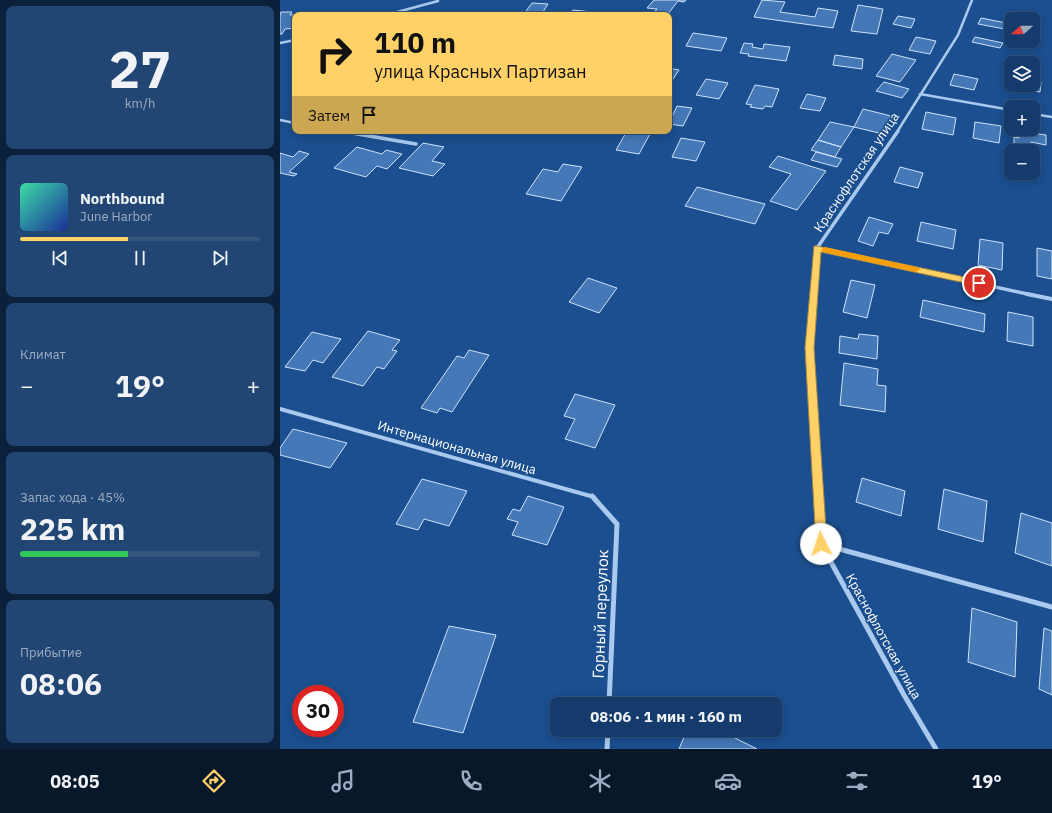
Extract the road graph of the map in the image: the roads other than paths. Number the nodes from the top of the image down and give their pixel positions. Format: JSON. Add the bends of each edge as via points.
{"nodes":[{"id":1,"x":972,"y":0,"type":"edge"},
{"id":2,"x":438,"y":1,"type":"edge"},
{"id":3,"x":397,"y":12,"type":"edge"},
{"id":4,"x":292,"y":41,"type":"edge"},
{"id":5,"x":280,"y":43,"type":"edge"},
{"id":6,"x":920,"y":94,"type":"junction"},
{"id":7,"x":1004,"y":109,"type":"edge"},
{"id":8,"x":1040,"y":115,"type":"edge"},
{"id":9,"x":1052,"y":117,"type":"edge"},
{"id":10,"x":280,"y":120,"type":"edge"},
{"id":11,"x":292,"y":122,"type":"edge"},
{"id":12,"x":358,"y":134,"type":"edge"},
{"id":13,"x":416,"y":144,"type":"dead end"},
{"id":14,"x":817,"y":248,"type":"junction"},
{"id":15,"x":1052,"y":299,"type":"edge"},
{"id":16,"x":280,"y":409,"type":"edge"},
{"id":17,"x":617,"y":524,"type":"joint"},
{"id":18,"x":821,"y":544,"type":"junction"},
{"id":19,"x":1052,"y":607,"type":"edge"},
{"id":20,"x":609,"y":697,"type":"edge"},
{"id":21,"x":608,"y":737,"type":"edge"},
{"id":22,"x":607,"y":749,"type":"edge"},
{"id":23,"x":936,"y":749,"type":"edge"}],
"edges":[{"from":1,"to":6,"type":"street","name":"Краснофлотская улица","via":[[958,34]]},
{"from":2,"to":3,"type":"street"},
{"from":4,"to":5,"type":"street"},
{"from":6,"to":7,"type":"street"},
{"from":6,"to":14,"type":"street","name":"Краснофлотская улица","via":[[884,152]]},
{"from":8,"to":9,"type":"street"},
{"from":10,"to":11,"type":"street"},
{"from":12,"to":13,"type":"street"},
{"from":14,"to":15,"type":"street"},
{"from":14,"to":18,"type":"street","name":"Краснофлотская улица","via":[[809,348]]},
{"from":16,"to":17,"type":"street","name":"Интернациональная улица","via":[[594,497]]},
{"from":17,"to":20,"type":"street","name":"Горный переулок"},
{"from":18,"to":19,"type":"street"},
{"from":18,"to":23,"type":"street","name":"Краснофлотская улица"},
{"from":21,"to":22,"type":"street"}]}
